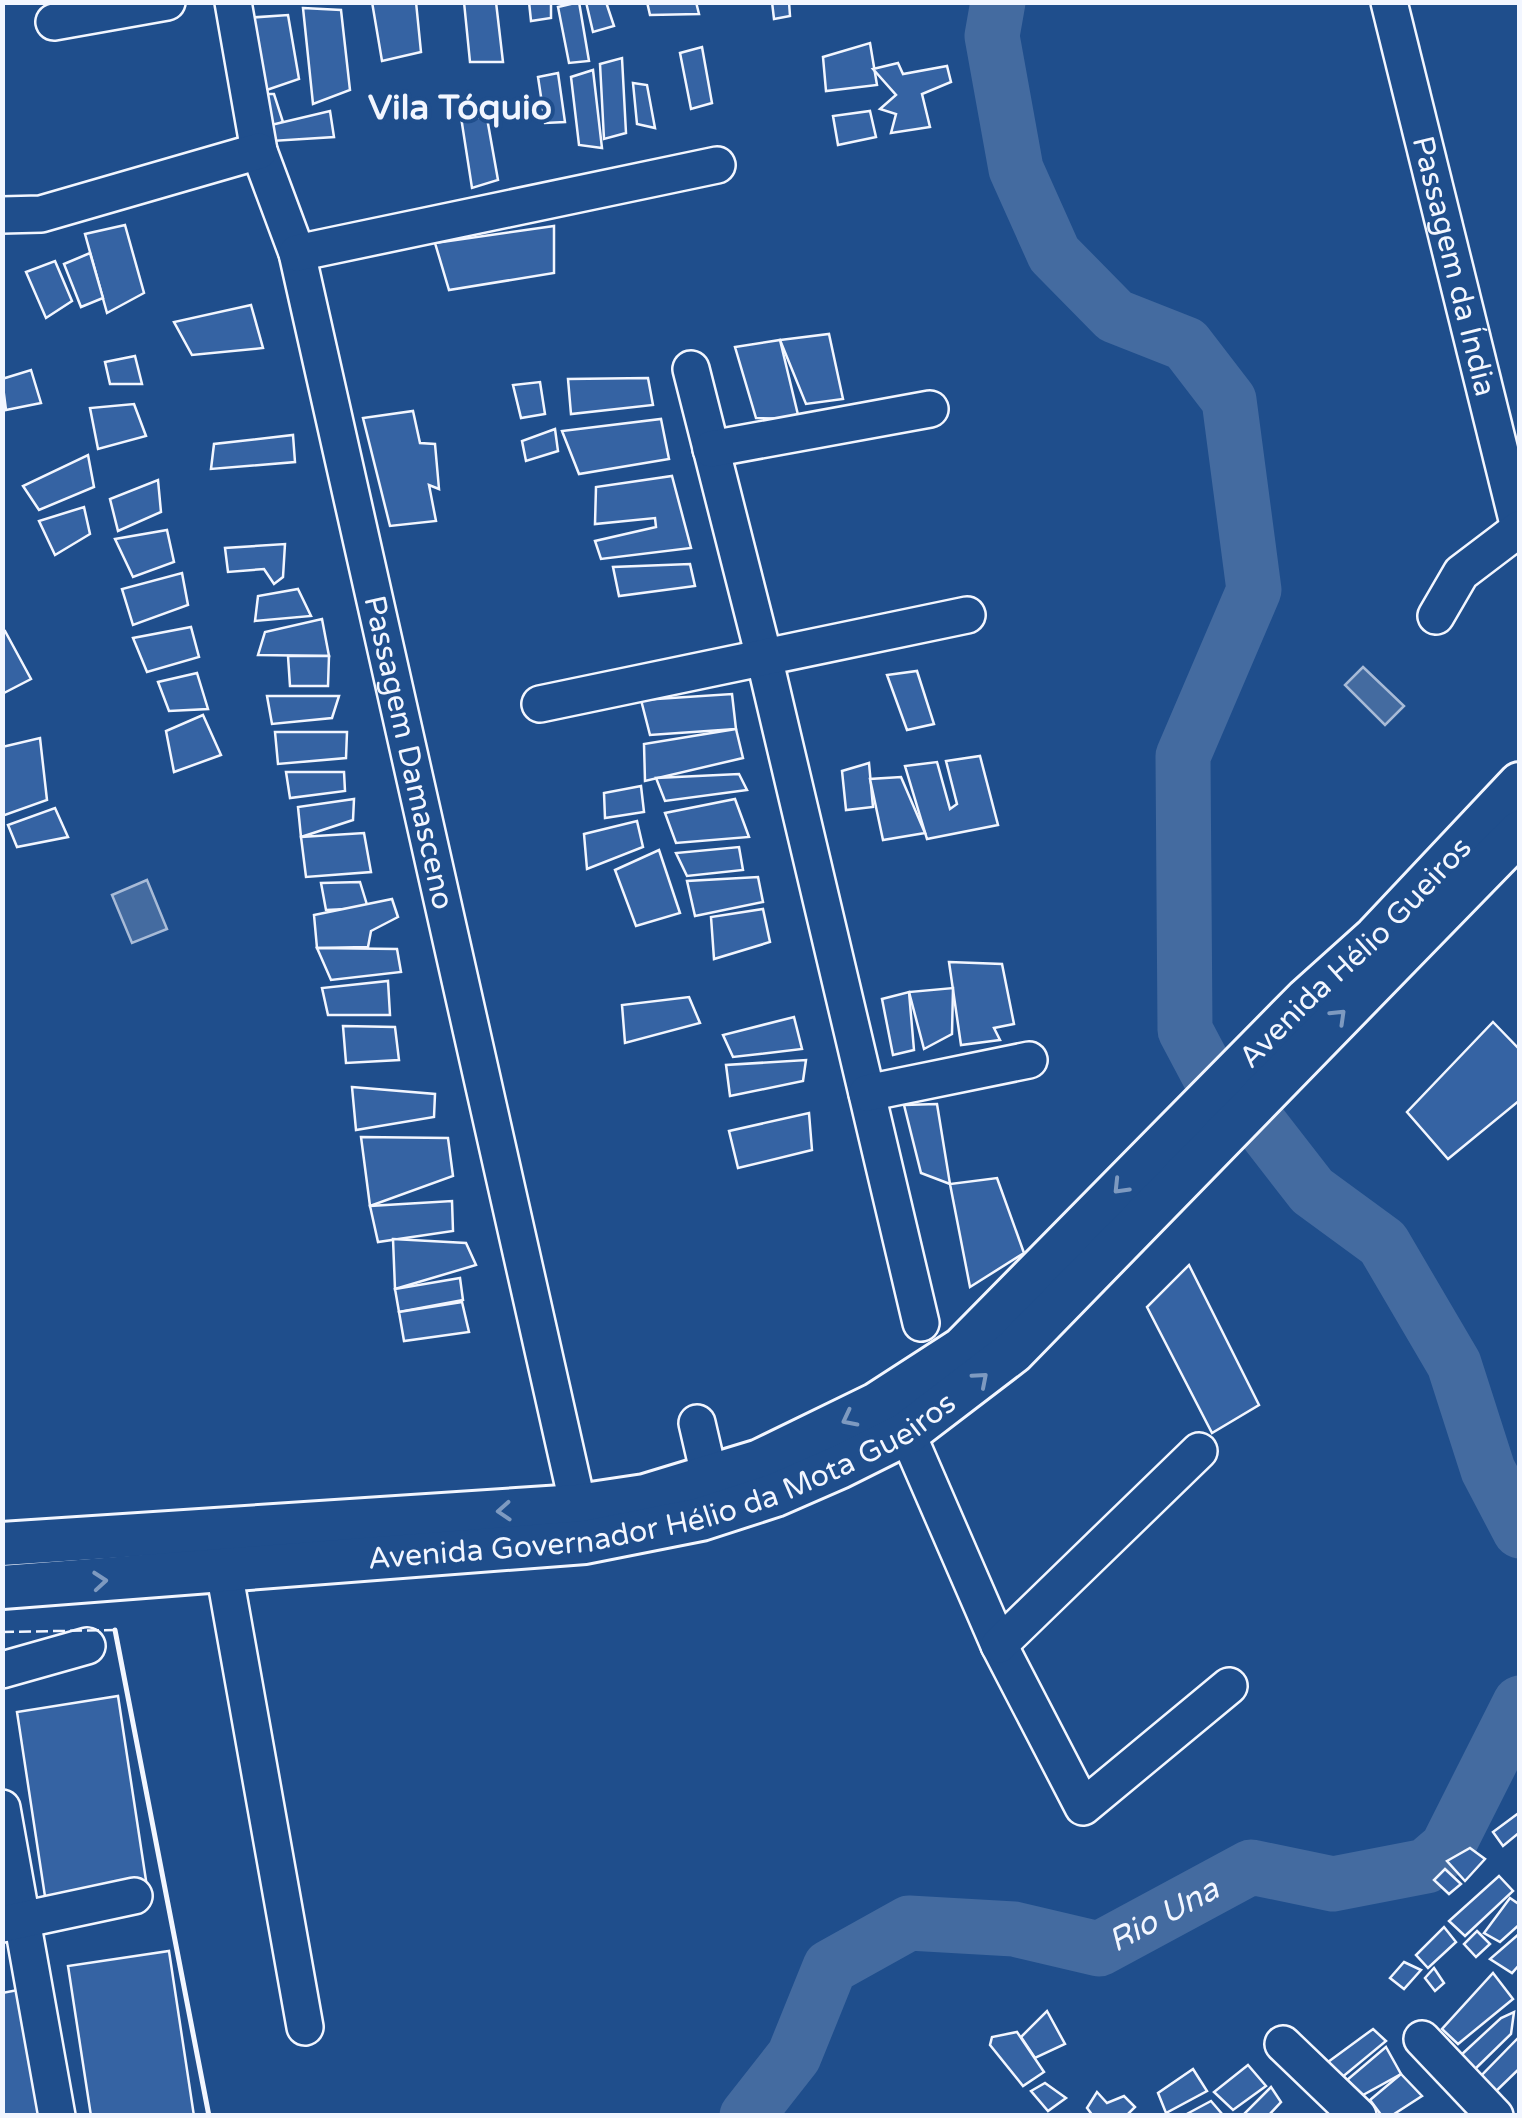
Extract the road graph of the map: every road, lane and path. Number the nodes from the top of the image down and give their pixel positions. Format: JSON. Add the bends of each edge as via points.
{"nodes":[{"id":1,"x":167,"y":2,"type":"edge"},
{"id":2,"x":233,"y":2,"type":"edge"},
{"id":3,"x":1389,"y":2,"type":"edge"},
{"id":4,"x":54,"y":22,"type":"dead end"},
{"id":5,"x":259,"y":151,"type":"junction"},
{"id":6,"x":717,"y":164,"type":"dead end"},
{"id":7,"x":2,"y":214,"type":"edge"},
{"id":8,"x":297,"y":253,"type":"junction"},
{"id":9,"x":691,"y":369,"type":"dead end"},
{"id":10,"x":930,"y":409,"type":"dead end"},
{"id":11,"x":712,"y":448,"type":"junction"},
{"id":12,"x":1519,"y":531,"type":"edge"},
{"id":13,"x":967,"y":616,"type":"dead end"},
{"id":14,"x":1436,"y":616,"type":"dead end"},
{"id":15,"x":764,"y":657,"type":"junction"},
{"id":16,"x":540,"y":704,"type":"dead end"},
{"id":17,"x":1520,"y":784,"type":"edge"},
{"id":18,"x":1520,"y":832,"type":"edge"},
{"id":19,"x":1029,"y":1060,"type":"dead end"},
{"id":20,"x":1256,"y":1074,"type":"junction"},
{"id":21,"x":867,"y":1093,"type":"junction"},
{"id":22,"x":1201,"y":1129,"type":"junction"},
{"id":23,"x":922,"y":1322,"type":"dead end"},
{"id":24,"x":697,"y":1423,"type":"dead end"},
{"id":25,"x":907,"y":1433,"type":"junction"},
{"id":26,"x":1199,"y":1452,"type":"dead end"},
{"id":27,"x":710,"y":1479,"type":"junction"},
{"id":28,"x":578,"y":1506,"type":"junction"},
{"id":29,"x":2,"y":1544,"type":"edge"},
{"id":30,"x":224,"y":1571,"type":"junction"},
{"id":31,"x":2,"y":1587,"type":"edge"},
{"id":32,"x":999,"y":1645,"type":"junction"},
{"id":33,"x":86,"y":1646,"type":"dead end"},
{"id":34,"x":2,"y":1670,"type":"edge"},
{"id":35,"x":1228,"y":1686,"type":"dead end"},
{"id":36,"x":2,"y":1808,"type":"edge"},
{"id":37,"x":134,"y":1896,"type":"dead end"},
{"id":38,"x":12,"y":1921,"type":"edge"},
{"id":39,"x":305,"y":2028,"type":"dead end"},
{"id":40,"x":1422,"y":2039,"type":"dead end"},
{"id":41,"x":1284,"y":2044,"type":"dead end"},
{"id":42,"x":57,"y":2116,"type":"edge"},
{"id":43,"x":1358,"y":2116,"type":"edge"},
{"id":44,"x":1494,"y":2116,"type":"edge"}],
"edges":[{"from":1,"to":4,"type":"street"},
{"from":2,"to":5,"type":"street","name":"Passagem Damasceno"},
{"from":3,"to":12,"type":"street","name":"Passagem da Índia"},
{"from":5,"to":7,"type":"street","via":[[41,214]]},
{"from":5,"to":8,"type":"street","name":"Passagem Damasceno"},
{"from":6,"to":8,"type":"street"},
{"from":8,"to":28,"type":"street","name":"Passagem Damasceno"},
{"from":9,"to":11,"type":"street"},
{"from":10,"to":11,"type":"street"},
{"from":11,"to":15,"type":"street"},
{"from":12,"to":14,"type":"street","via":[[1461,572]]},
{"from":13,"to":15,"type":"street"},
{"from":15,"to":16,"type":"street"},
{"from":15,"to":21,"type":"street"},
{"from":17,"to":20,"type":"main road","name":"Avenida Hélio Gueiros"},
{"from":20,"to":18,"type":"main road","name":"Avenida Hélio Gueiros","one_way":true,"via":[[1410,948]]},
{"from":19,"to":21,"type":"street"},
{"from":20,"to":22,"type":"main road","name":"Avenida Hélio Gueiros"},
{"from":21,"to":23,"type":"street"},
{"from":25,"to":22,"type":"main road","name":"Avenida Governador Hélio da Mota Gueiros","one_way":true,"via":[[1012,1352]]},
{"from":22,"to":27,"type":"main road","name":"Avenida Governador Hélio da Mota Gueiros","one_way":true,"via":[[962,1349],[862,1412]]},
{"from":24,"to":27,"type":"street"},
{"from":25,"to":30,"type":"main road","name":"Avenida Governador Hélio da Mota Gueiros","via":[[776,1494],[701,1519],[585,1542]]},
{"from":25,"to":32,"type":"street"},
{"from":26,"to":32,"type":"street"},
{"from":27,"to":28,"type":"main road","name":"Avenida Governador Hélio da Mota Gueiros"},
{"from":28,"to":29,"type":"main road","name":"Avenida Governador Hélio da Mota Gueiros","one_way":true},
{"from":31,"to":30,"type":"main road","name":"Avenida Governador Hélio da Mota Gueiros","one_way":true},
{"from":30,"to":39,"type":"street"},
{"from":32,"to":35,"type":"street","via":[[1083,1807]]},
{"from":33,"to":34,"type":"street"},
{"from":36,"to":38,"type":"street"},
{"from":37,"to":38,"type":"street"},
{"from":38,"to":42,"type":"street"},
{"from":40,"to":44,"type":"street"},
{"from":41,"to":43,"type":"street"}]}
